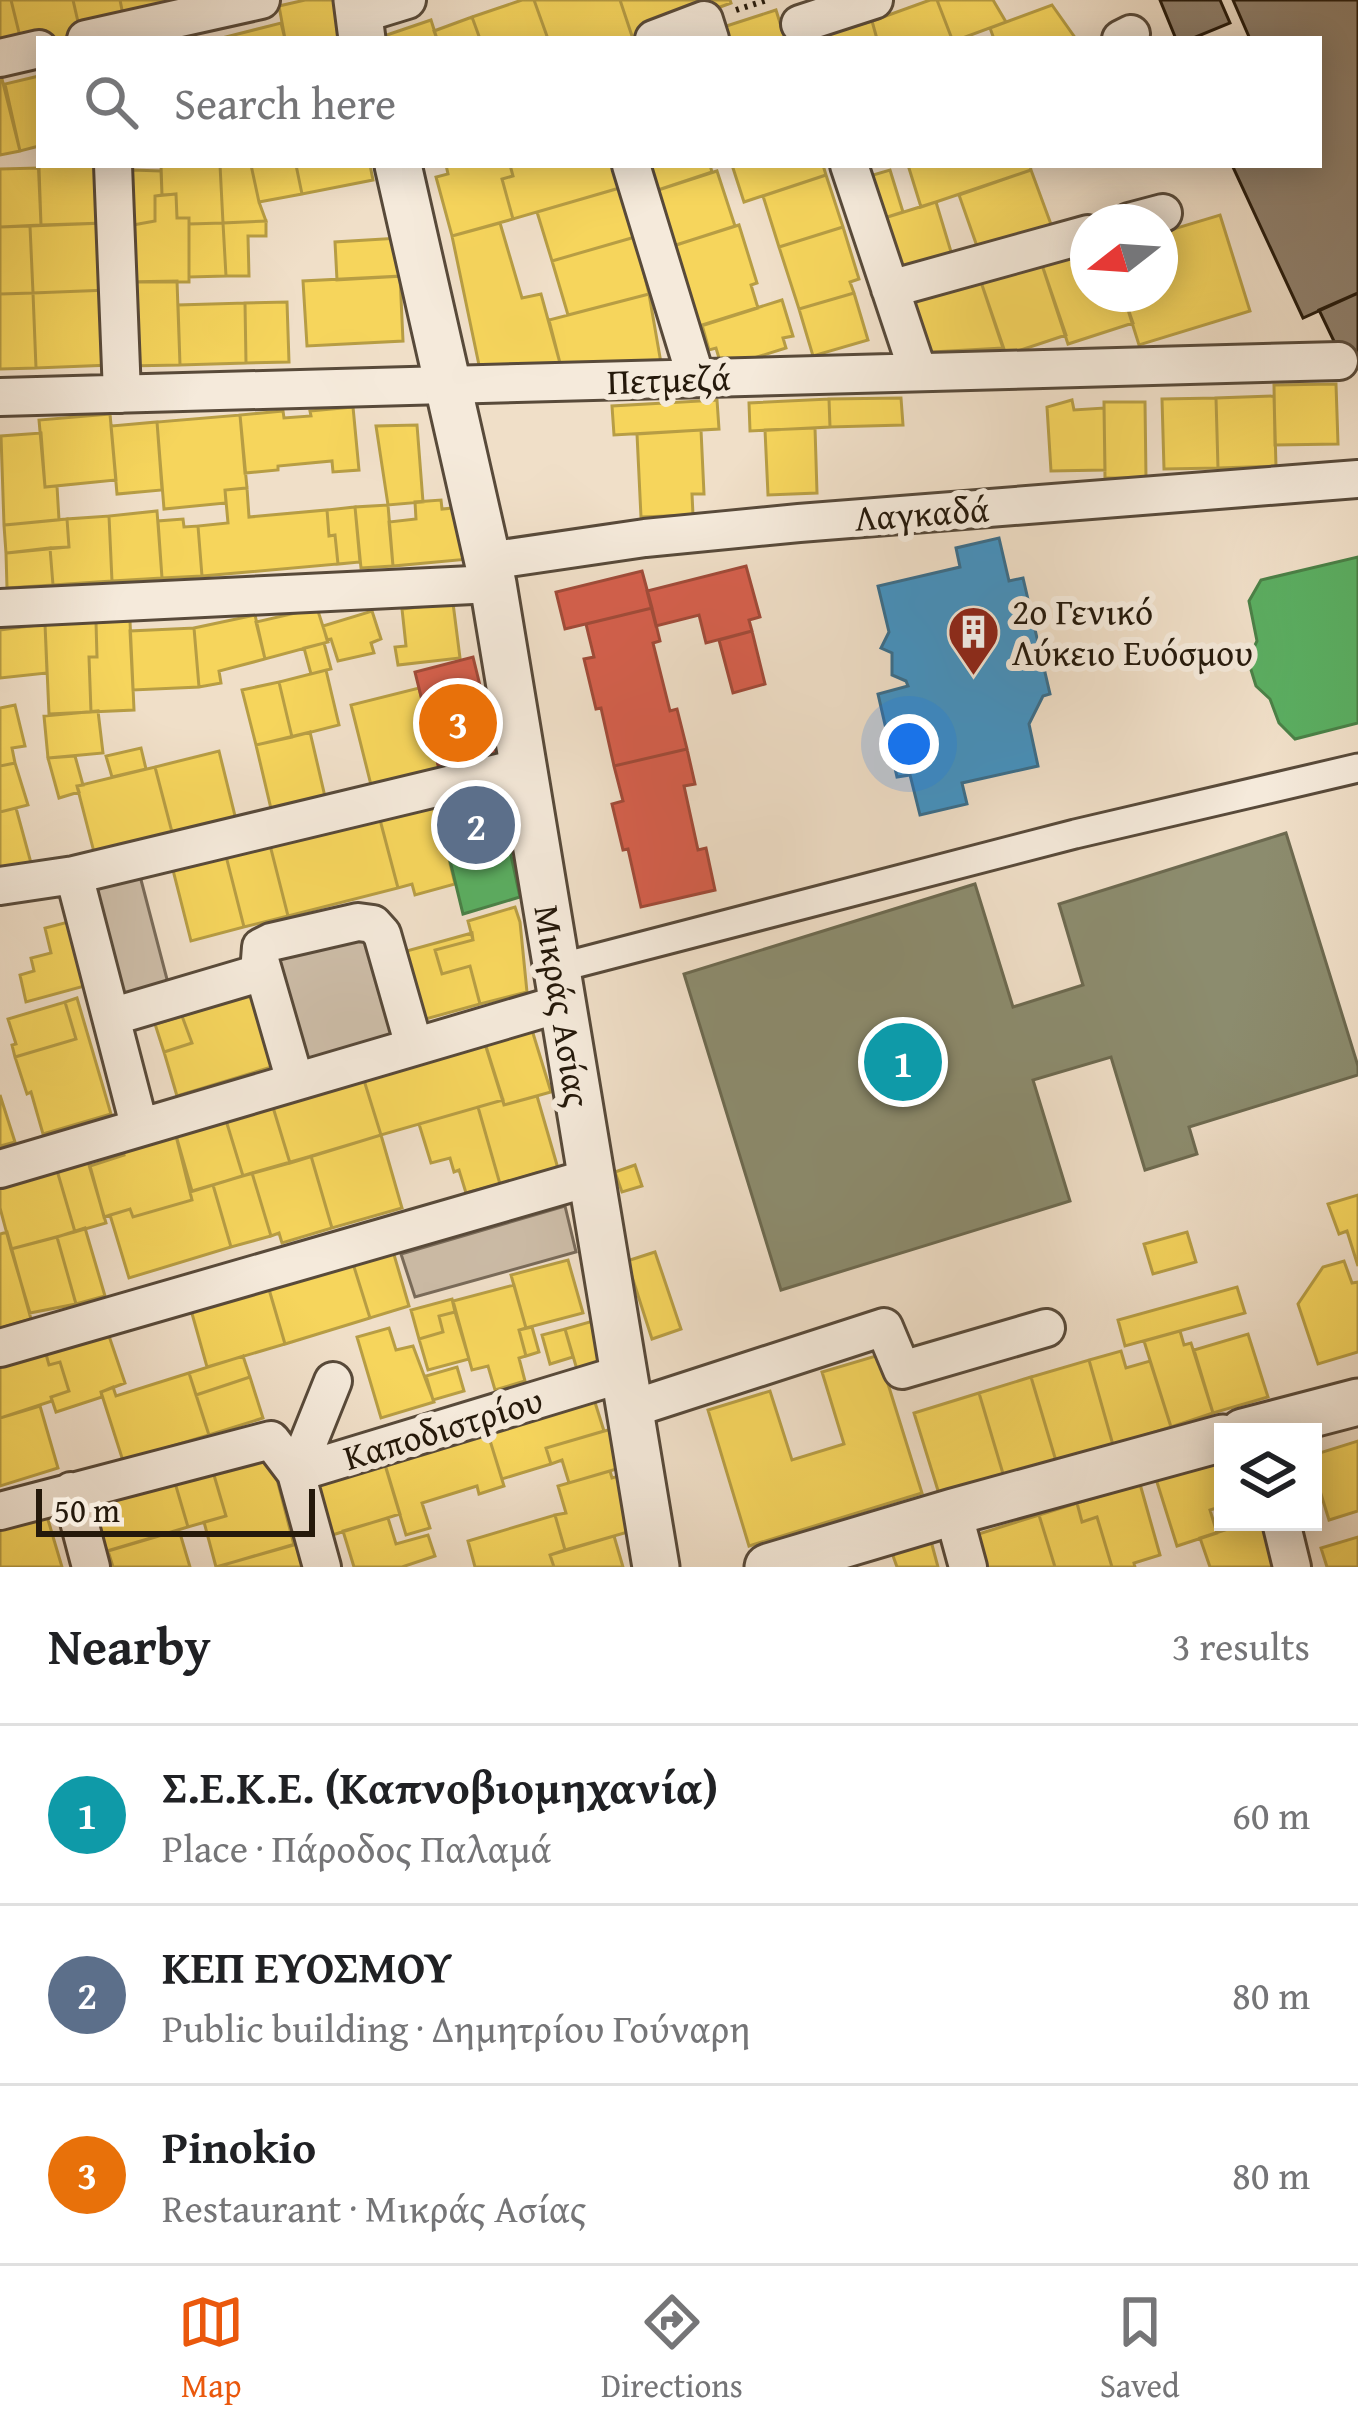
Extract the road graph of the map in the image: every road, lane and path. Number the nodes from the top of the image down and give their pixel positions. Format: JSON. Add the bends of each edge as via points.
{"nodes":[{"id":1,"x":261,"y":0,"type":"edge"},
{"id":2,"x":406,"y":0,"type":"edge"},
{"id":3,"x":874,"y":0,"type":"edge"},
{"id":4,"x":359,"y":18,"type":"edge"},
{"id":5,"x":799,"y":21,"type":"edge"},
{"id":6,"x":707,"y":30,"type":"edge"},
{"id":7,"x":99,"y":36,"type":"edge"},
{"id":8,"x":672,"y":36,"type":"edge"},
{"id":9,"x":36,"y":51,"type":"edge"},
{"id":10,"x":0,"y":58,"type":"edge"},
{"id":11,"x":113,"y":168,"type":"edge"},
{"id":12,"x":399,"y":168,"type":"edge"},
{"id":13,"x":632,"y":168,"type":"edge"},
{"id":14,"x":850,"y":168,"type":"edge"},
{"id":15,"x":1070,"y":239,"type":"edge"},
{"id":16,"x":890,"y":289,"type":"junction"},
{"id":17,"x":1339,"y":361,"type":"dead end"},
{"id":18,"x":918,"y":372,"type":"junction"},
{"id":19,"x":696,"y":378,"type":"junction"},
{"id":20,"x":449,"y":385,"type":"junction"},
{"id":21,"x":122,"y":394,"type":"junction"},
{"id":22,"x":0,"y":397,"type":"edge"},
{"id":23,"x":1358,"y":479,"type":"edge"},
{"id":24,"x":490,"y":572,"type":"junction"},
{"id":25,"x":0,"y":608,"type":"edge"},
{"id":26,"x":524,"y":767,"type":"junction"},
{"id":27,"x":1358,"y":768,"type":"edge"},
{"id":28,"x":74,"y":875,"type":"junction"},
{"id":29,"x":0,"y":886,"type":"edge"},
{"id":30,"x":263,"y":972,"type":"junction"},
{"id":31,"x":560,"y":986,"type":"junction"},
{"id":32,"x":111,"y":1016,"type":"junction"},
{"id":33,"x":414,"y":1046,"type":"junction"},
{"id":34,"x":295,"y":1081,"type":"junction"},
{"id":35,"x":140,"y":1125,"type":"junction"},
{"id":36,"x":0,"y":1169,"type":"edge"},
{"id":37,"x":592,"y":1177,"type":"junction"},
{"id":38,"x":1046,"y":1328,"type":"dead end"},
{"id":39,"x":0,"y":1348,"type":"edge"},
{"id":40,"x":333,"y":1381,"type":"dead end"},
{"id":41,"x":625,"y":1392,"type":"junction"},
{"id":42,"x":1358,"y":1402,"type":"edge"},
{"id":43,"x":1279,"y":1423,"type":"edge"},
{"id":44,"x":1214,"y":1440,"type":"edge"},
{"id":45,"x":296,"y":1473,"type":"junction"},
{"id":46,"x":71,"y":1491,"type":"junction"},
{"id":47,"x":0,"y":1511,"type":"edge"},
{"id":48,"x":953,"y":1512,"type":"junction"},
{"id":49,"x":1283,"y":1531,"type":"edge"},
{"id":50,"x":772,"y":1566,"type":"edge"},
{"id":51,"x":91,"y":1567,"type":"edge"},
{"id":52,"x":322,"y":1567,"type":"edge"},
{"id":53,"x":656,"y":1567,"type":"edge"},
{"id":54,"x":968,"y":1567,"type":"edge"},
{"id":55,"x":1292,"y":1567,"type":"edge"}],
"edges":[{"from":1,"to":7,"type":"street"},
{"from":2,"to":4,"type":"street"},
{"from":3,"to":5,"type":"street"},
{"from":6,"to":8,"type":"street"},
{"from":9,"to":10,"type":"street"},
{"from":11,"to":21,"type":"street"},
{"from":12,"to":20,"type":"street","name":"Μικράς Ασίας"},
{"from":13,"to":19,"type":"street"},
{"from":14,"to":16,"type":"street"},
{"from":15,"to":16,"type":"street"},
{"from":16,"to":18,"type":"street"},
{"from":17,"to":18,"type":"street","name":"Πετμεζά"},
{"from":18,"to":19,"type":"street","name":"Πετμεζά"},
{"from":19,"to":20,"type":"street","name":"Πετμεζά"},
{"from":20,"to":21,"type":"street","name":"Πετμεζά"},
{"from":20,"to":24,"type":"street","name":"Μικράς Ασίας"},
{"from":21,"to":22,"type":"street","name":"Πετμεζά"},
{"from":23,"to":24,"type":"street","name":"Λαγκαδά","via":[[645,538]]},
{"from":24,"to":25,"type":"street","name":"Λαγκαδά"},
{"from":24,"to":26,"type":"street","name":"Μικράς Ασίας"},
{"from":26,"to":28,"type":"street"},
{"from":26,"to":31,"type":"street","name":"Μικράς Ασίας"},
{"from":27,"to":31,"type":"street","via":[[1075,835]]},
{"from":28,"to":29,"type":"street"},
{"from":28,"to":32,"type":"street"},
{"from":30,"to":32,"type":"street"},
{"from":30,"to":33,"type":"street","via":[[263,944],[369,922],[382,934]]},
{"from":30,"to":34,"type":"street"},
{"from":31,"to":33,"type":"street"},
{"from":31,"to":37,"type":"street","name":"Μικράς Ασίας"},
{"from":32,"to":35,"type":"street"},
{"from":33,"to":34,"type":"street"},
{"from":34,"to":35,"type":"street"},
{"from":35,"to":36,"type":"street"},
{"from":37,"to":39,"type":"street"},
{"from":37,"to":41,"type":"street","name":"Μικράς Ασίας"},
{"from":38,"to":41,"type":"street","name":"Καποδιστρίου","via":[[902,1370],[884,1327]]},
{"from":40,"to":45,"type":"street"},
{"from":41,"to":45,"type":"street","name":"Καποδιστρίου"},
{"from":41,"to":53,"type":"street","name":"Μικράς Ασίας"},
{"from":42,"to":43,"type":"street"},
{"from":44,"to":48,"type":"street"},
{"from":45,"to":46,"type":"street","name":"Καποδιστρίου","via":[[271,1440]]},
{"from":45,"to":52,"type":"street"},
{"from":46,"to":47,"type":"street","name":"Καποδιστρίου"},
{"from":46,"to":51,"type":"street"},
{"from":48,"to":50,"type":"street"},
{"from":48,"to":54,"type":"street"},
{"from":49,"to":55,"type":"street"}]}
